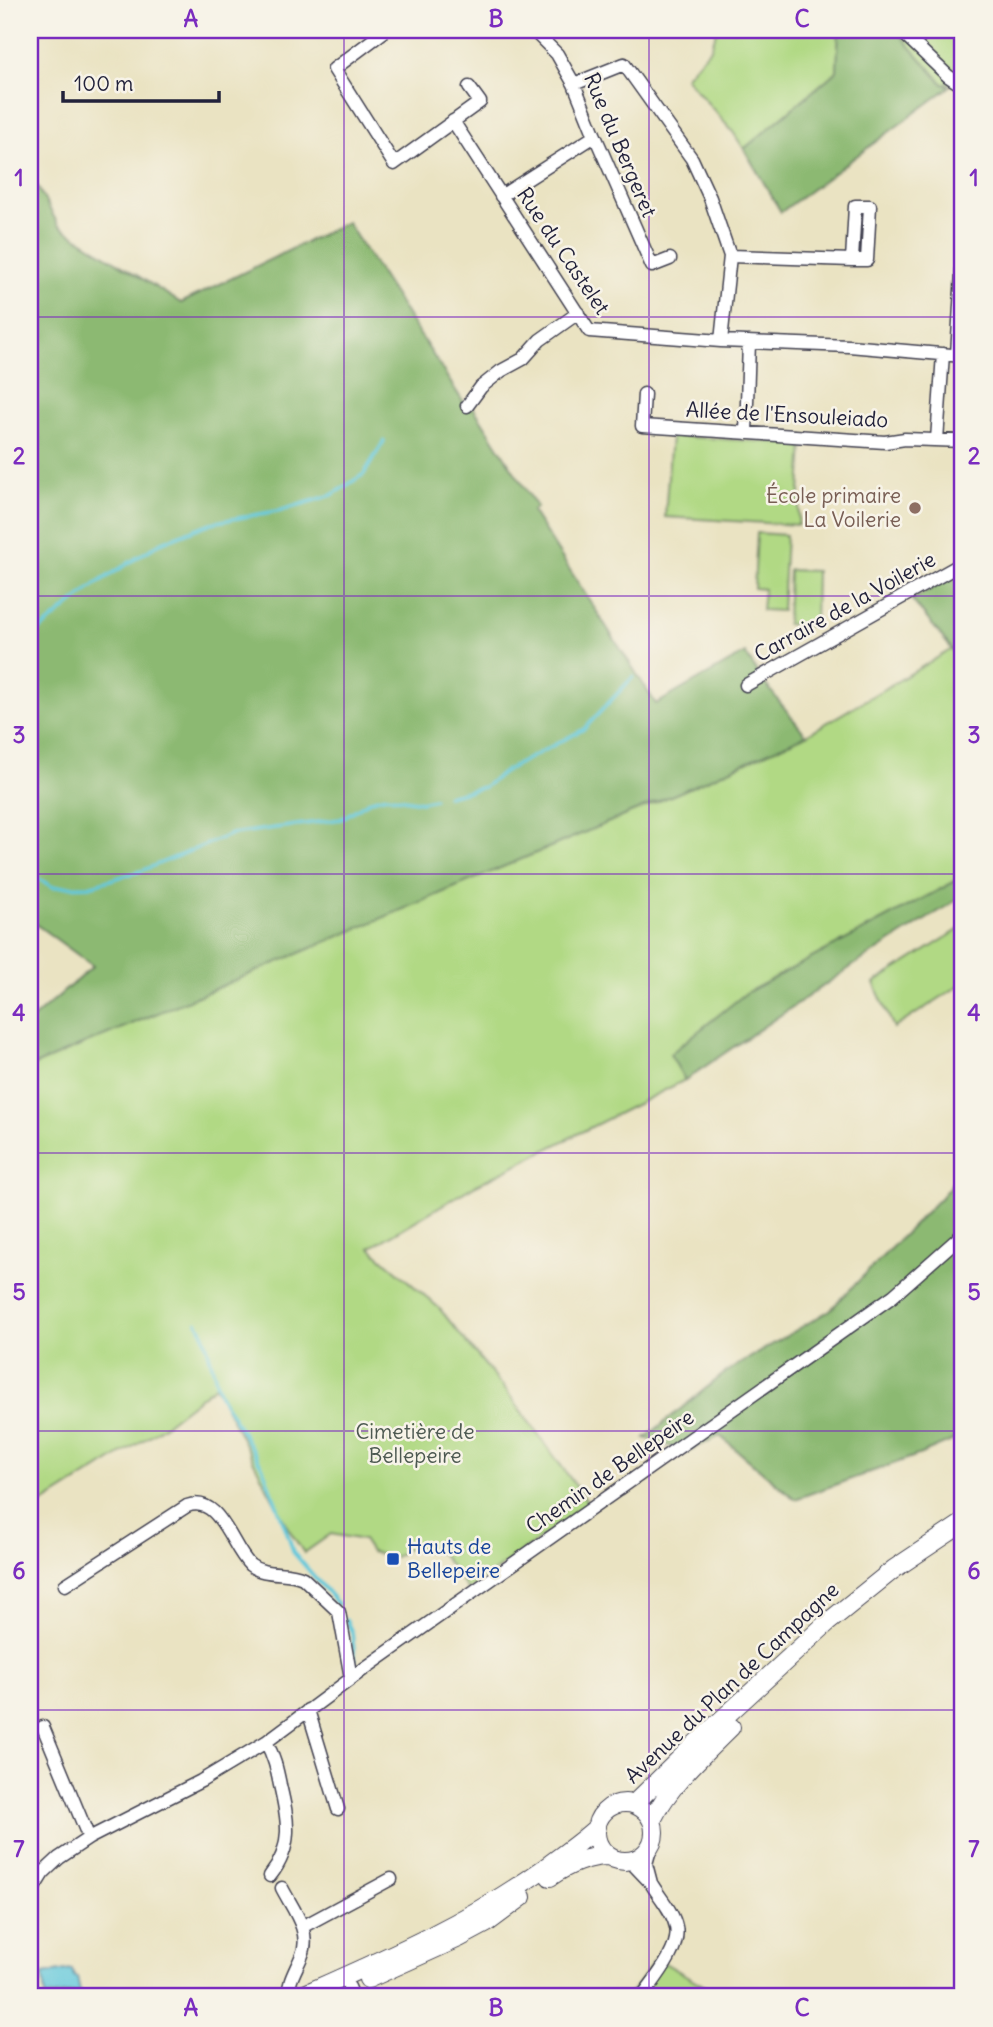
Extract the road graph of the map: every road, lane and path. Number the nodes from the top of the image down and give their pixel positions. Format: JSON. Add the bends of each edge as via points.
{"nodes":[{"id":1,"x":386,"y":30,"type":"edge"},
{"id":2,"x":533,"y":30,"type":"edge"},
{"id":3,"x":900,"y":30,"type":"edge"},
{"id":4,"x":574,"y":84,"type":"junction"},
{"id":5,"x":469,"y":86,"type":"dead end"},
{"id":6,"x":963,"y":86,"type":"edge"},
{"id":7,"x":453,"y":121,"type":"junction"},
{"id":8,"x":595,"y":136,"type":"junction"},
{"id":9,"x":501,"y":196,"type":"junction"},
{"id":10,"x":963,"y":255,"type":"edge"},
{"id":11,"x":730,"y":256,"type":"junction"},
{"id":12,"x":670,"y":259,"type":"dead end"},
{"id":13,"x":852,"y":260,"type":"dead end"},
{"id":14,"x":578,"y":313,"type":"junction"},
{"id":15,"x":721,"y":341,"type":"junction"},
{"id":16,"x":749,"y":342,"type":"junction"},
{"id":17,"x":943,"y":354,"type":"junction"},
{"id":18,"x":960,"y":356,"type":"edge"},
{"id":19,"x":644,"y":394,"type":"dead end"},
{"id":20,"x":467,"y":406,"type":"dead end"},
{"id":21,"x":746,"y":433,"type":"junction"},
{"id":22,"x":937,"y":440,"type":"junction"},
{"id":23,"x":963,"y":441,"type":"edge"},
{"id":24,"x":963,"y":563,"type":"edge"},
{"id":25,"x":746,"y":685,"type":"dead end"},
{"id":26,"x":963,"y":1234,"type":"edge"},
{"id":27,"x":963,"y":1522,"type":"edge"},
{"id":28,"x":963,"y":1536,"type":"edge"},
{"id":29,"x":65,"y":1585,"type":"dead end"},
{"id":30,"x":351,"y":1678,"type":"junction"},
{"id":31,"x":308,"y":1710,"type":"junction"},
{"id":32,"x":43,"y":1727,"type":"dead end"},
{"id":33,"x":266,"y":1742,"type":"junction"},
{"id":34,"x":634,"y":1804,"type":"junction"},
{"id":35,"x":338,"y":1809,"type":"dead end"},
{"id":36,"x":652,"y":1820,"type":"junction"},
{"id":37,"x":597,"y":1827,"type":"junction"},
{"id":38,"x":89,"y":1838,"type":"junction"},
{"id":39,"x":651,"y":1846,"type":"junction"},
{"id":40,"x":609,"y":1856,"type":"junction"},
{"id":41,"x":630,"y":1861,"type":"junction"},
{"id":42,"x":270,"y":1876,"type":"dead end"},
{"id":43,"x":391,"y":1879,"type":"dead end"},
{"id":44,"x":650,"y":1883,"type":"junction"},
{"id":45,"x":282,"y":1888,"type":"dead end"},
{"id":46,"x":30,"y":1894,"type":"edge"},
{"id":47,"x":302,"y":1927,"type":"junction"},
{"id":48,"x":351,"y":1992,"type":"edge"},
{"id":49,"x":288,"y":1997,"type":"edge"},
{"id":50,"x":298,"y":1997,"type":"edge"},
{"id":51,"x":326,"y":1997,"type":"edge"},
{"id":52,"x":642,"y":1997,"type":"edge"}],
"edges":[{"from":1,"to":7,"type":"street","via":[[334,69],[394,164]]},
{"from":2,"to":4,"type":"street","name":"Rue du Bergeret","via":[[557,54]]},
{"from":3,"to":6,"type":"street"},
{"from":4,"to":8,"type":"street","name":"Rue du Bergeret"},
{"from":4,"to":11,"type":"street","via":[[624,64],[692,159]]},
{"from":5,"to":7,"type":"street","via":[[480,102]]},
{"from":7,"to":9,"type":"street","name":"Rue du Castelet"},
{"from":8,"to":9,"type":"street"},
{"from":8,"to":12,"type":"street","name":"Rue du Bergeret","via":[[652,266]]},
{"from":9,"to":14,"type":"street","name":"Rue du Castelet"},
{"from":10,"to":18,"type":"street"},
{"from":11,"to":13,"type":"street"},
{"from":11,"to":15,"type":"street"},
{"from":14,"to":15,"type":"street","name":"Rue du Castelet","via":[[589,331]]},
{"from":14,"to":20,"type":"street","via":[[481,387]]},
{"from":15,"to":16,"type":"street"},
{"from":16,"to":17,"type":"street"},
{"from":16,"to":21,"type":"street"},
{"from":17,"to":18,"type":"street"},
{"from":17,"to":22,"type":"street"},
{"from":19,"to":21,"type":"street","name":"Allée de l'Ensouleiado","via":[[642,426]]},
{"from":21,"to":22,"type":"street","name":"Allée de l'Ensouleiado"},
{"from":22,"to":23,"type":"street","name":"Allée de l'Ensouleiado"},
{"from":24,"to":25,"type":"street","name":"Carraire de la Voilerie"},
{"from":26,"to":30,"type":"street","name":"Chemin de Bellepeire","via":[[893,1296]]},
{"from":27,"to":34,"type":"main road","name":"Avenue du Plan de Campagne","via":[[827,1623]]},
{"from":28,"to":36,"type":"main road","name":"Avenue du Plan de Campagne","via":[[842,1623],[729,1728],[682,1777]]},
{"from":29,"to":30,"type":"street","via":[[187,1506],[202,1503],[211,1508],[249,1564],[266,1572],[297,1574],[339,1612]]},
{"from":30,"to":31,"type":"street","name":"Chemin de Bellepeire"},
{"from":31,"to":33,"type":"street","name":"Chemin de Bellepeire"},
{"from":31,"to":35,"type":"street"},
{"from":32,"to":38,"type":"street"},
{"from":33,"to":38,"type":"street","name":"Chemin de Bellepeire"},
{"from":33,"to":42,"type":"street","via":[[288,1820],[286,1842]]},
{"from":34,"to":36,"type":"main road"},
{"from":34,"to":37,"type":"main road","via":[[614,1805]]},
{"from":36,"to":39,"type":"main road"},
{"from":37,"to":40,"type":"main road","via":[[599,1844]]},
{"from":37,"to":50,"type":"main road","via":[[483,1910]]},
{"from":38,"to":46,"type":"street","name":"Chemin de Bellepeire","via":[[50,1865]]},
{"from":39,"to":41,"type":"main road"},
{"from":39,"to":44,"type":"street","via":[[646,1864]]},
{"from":40,"to":41,"type":"main road"},
{"from":40,"to":48,"type":"main road","via":[[578,1860],[487,1923]]},
{"from":41,"to":44,"type":"street"},
{"from":43,"to":47,"type":"street"},
{"from":44,"to":52,"type":"street","via":[[670,1913],[677,1935],[668,1960]]},
{"from":45,"to":47,"type":"street"},
{"from":47,"to":49,"type":"street","via":[[305,1945]]},
{"from":48,"to":51,"type":"main road"}]}
